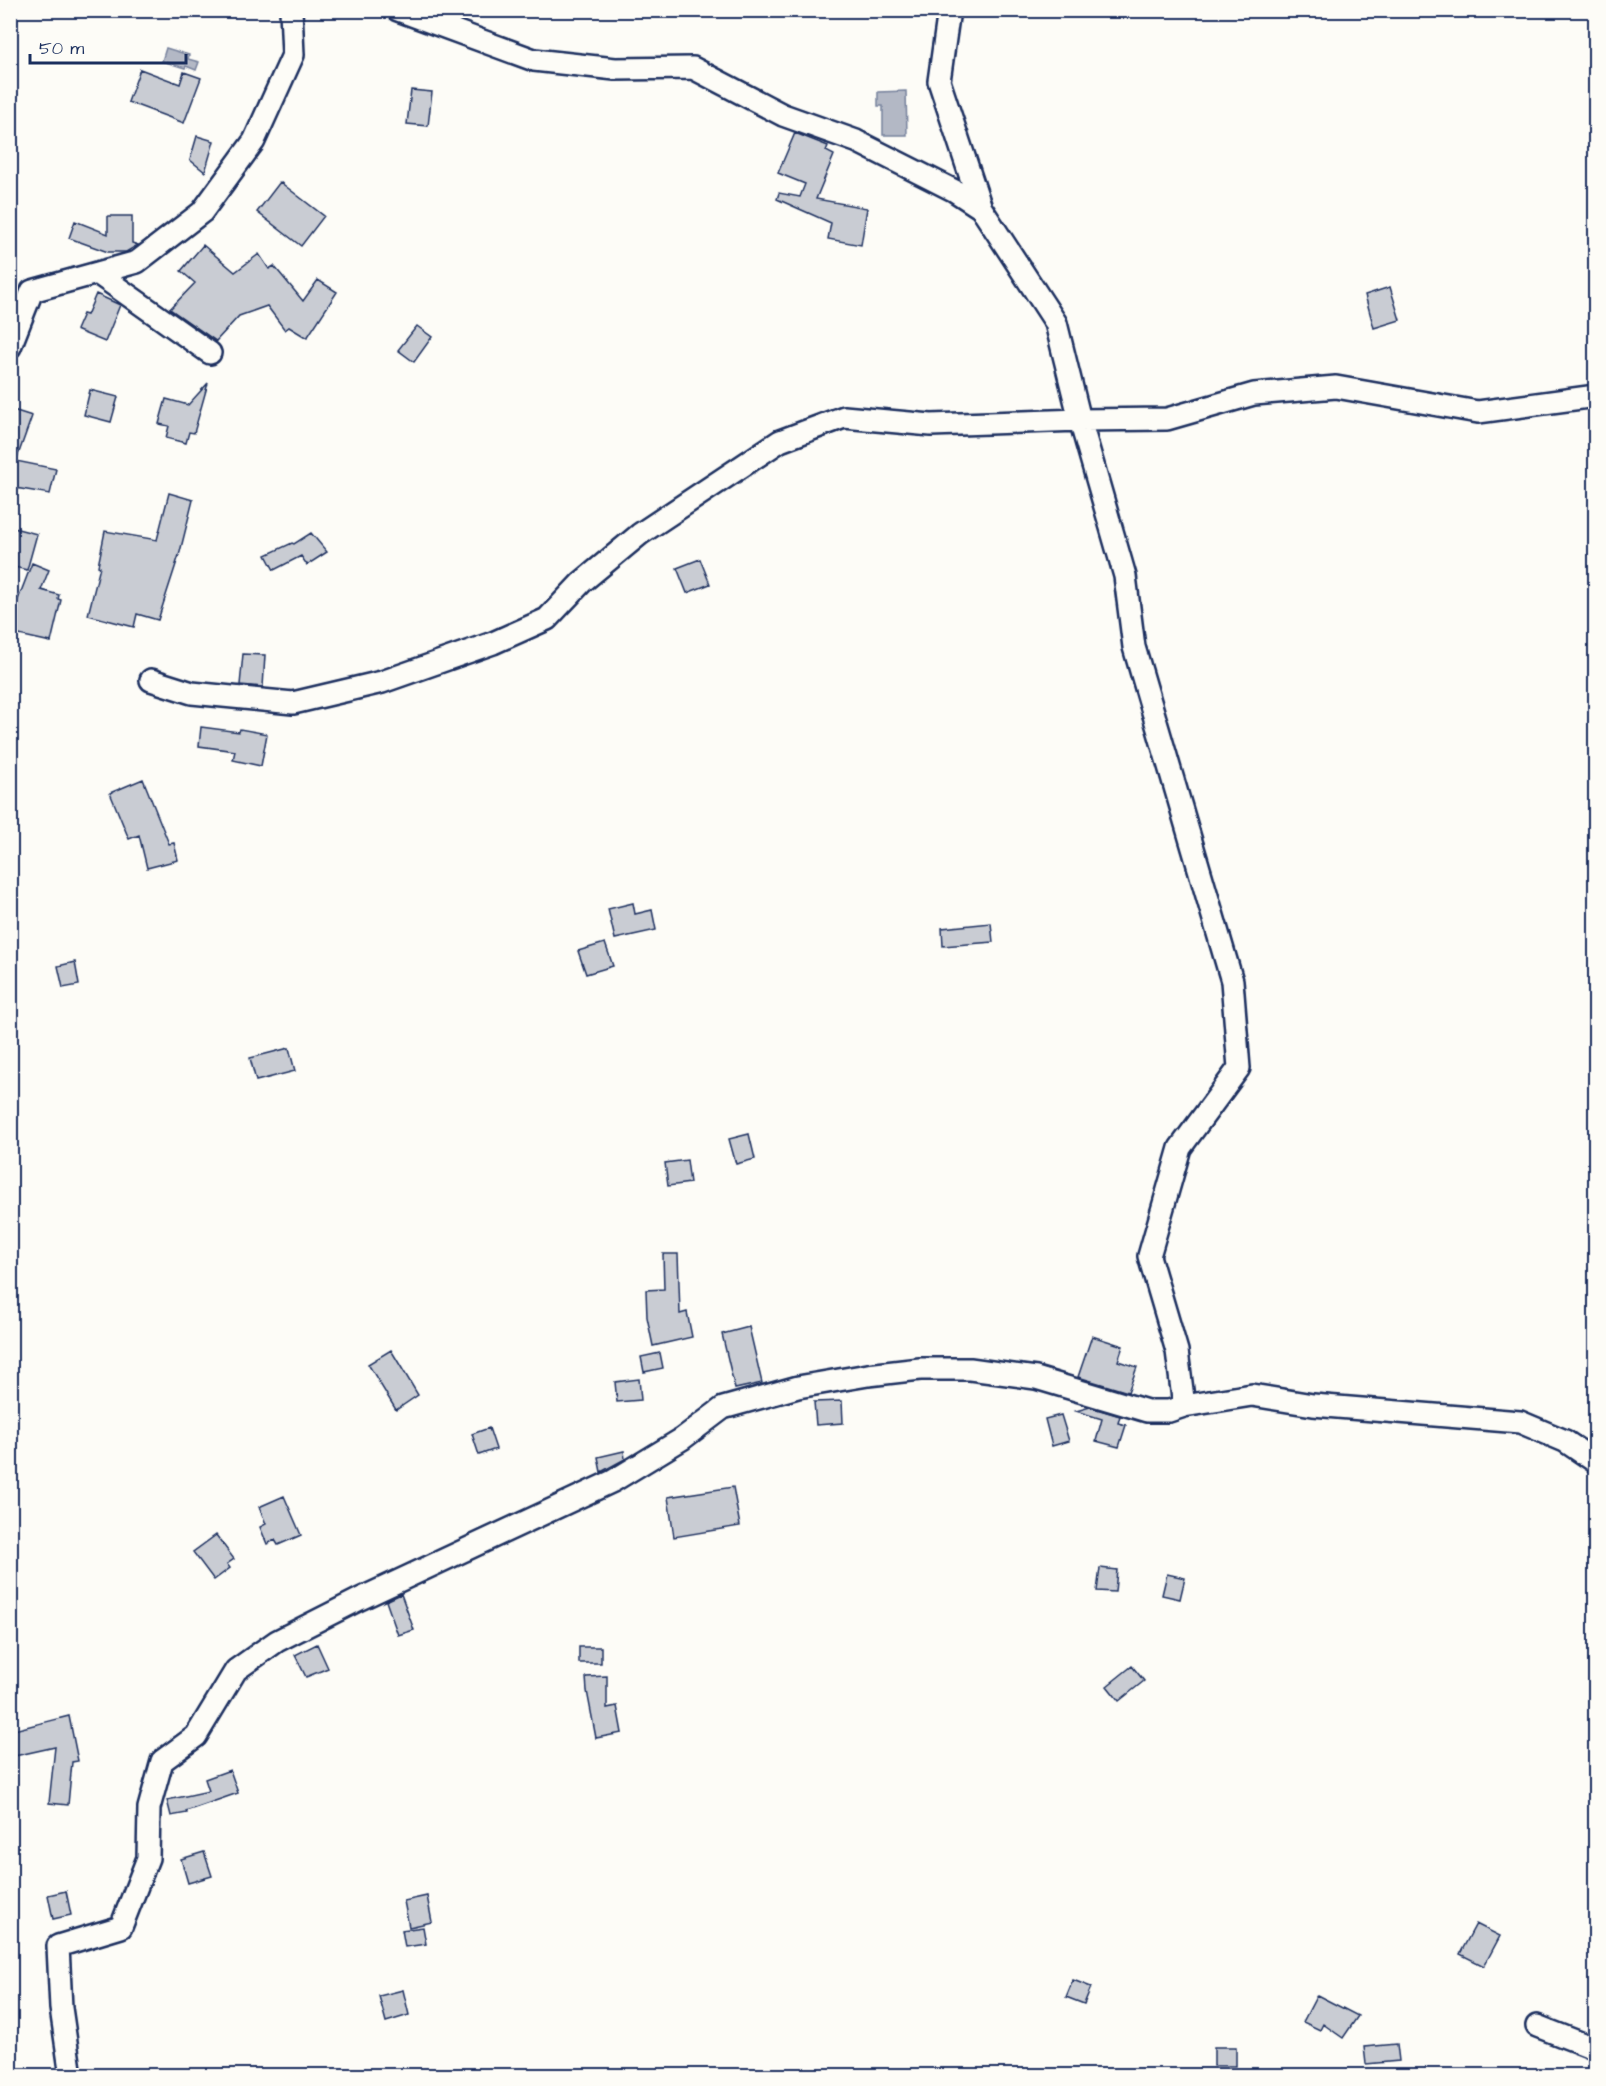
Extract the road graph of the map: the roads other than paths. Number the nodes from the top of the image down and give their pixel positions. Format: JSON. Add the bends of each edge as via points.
{"nodes":[{"id":1,"x":291,"y":10,"type":"edge"},
{"id":2,"x":398,"y":10,"type":"edge"},
{"id":3,"x":949,"y":10,"type":"edge"},
{"id":4,"x":981,"y":208,"type":"junction"},
{"id":5,"x":97,"y":273,"type":"junction"},
{"id":6,"x":10,"y":347,"type":"edge"},
{"id":7,"x":210,"y":353,"type":"dead end"},
{"id":8,"x":1596,"y":396,"type":"edge"},
{"id":9,"x":1080,"y":420,"type":"junction"},
{"id":10,"x":151,"y":680,"type":"dead end"},
{"id":11,"x":1184,"y":1406,"type":"junction"},
{"id":12,"x":1596,"y":1462,"type":"edge"},
{"id":13,"x":1537,"y":2026,"type":"dead end"},
{"id":14,"x":1596,"y":2049,"type":"edge"},
{"id":15,"x":71,"y":2076,"type":"edge"}],
"edges":[{"from":1,"to":5,"type":"street","via":[[293,55],[254,141],[202,212],[137,262]]},
{"from":2,"to":4,"type":"street","via":[[534,60],[615,69],[693,68],[783,115],[856,141]]},
{"from":3,"to":4,"type":"street","via":[[939,81]]},
{"from":4,"to":9,"type":"street","via":[[1056,323]]},
{"from":5,"to":6,"type":"street","via":[[32,291]]},
{"from":5,"to":7,"type":"street"},
{"from":8,"to":9,"type":"street","via":[[1478,412],[1336,387],[1254,394],[1167,419]]},
{"from":9,"to":10,"type":"street","via":[[931,425],[844,417],[780,441],[640,534],[582,582],[548,619],[493,643],[382,682],[293,703],[192,693]]},
{"from":9,"to":11,"type":"street","via":[[1125,576],[1134,647],[1232,981],[1239,1068],[1180,1148],[1149,1256],[1177,1351]]},
{"from":11,"to":12,"type":"street","via":[[1252,1395],[1313,1405],[1521,1422],[1565,1441]]},
{"from":11,"to":15,"type":"street","via":[[1147,1411],[1036,1378],[970,1369],[909,1370],[798,1387],[723,1408],[682,1439],[614,1480],[276,1641],[236,1670],[196,1736],[162,1761],[149,1808],[148,1858],[121,1927],[58,1946]]},
{"from":13,"to":14,"type":"street"}]}
